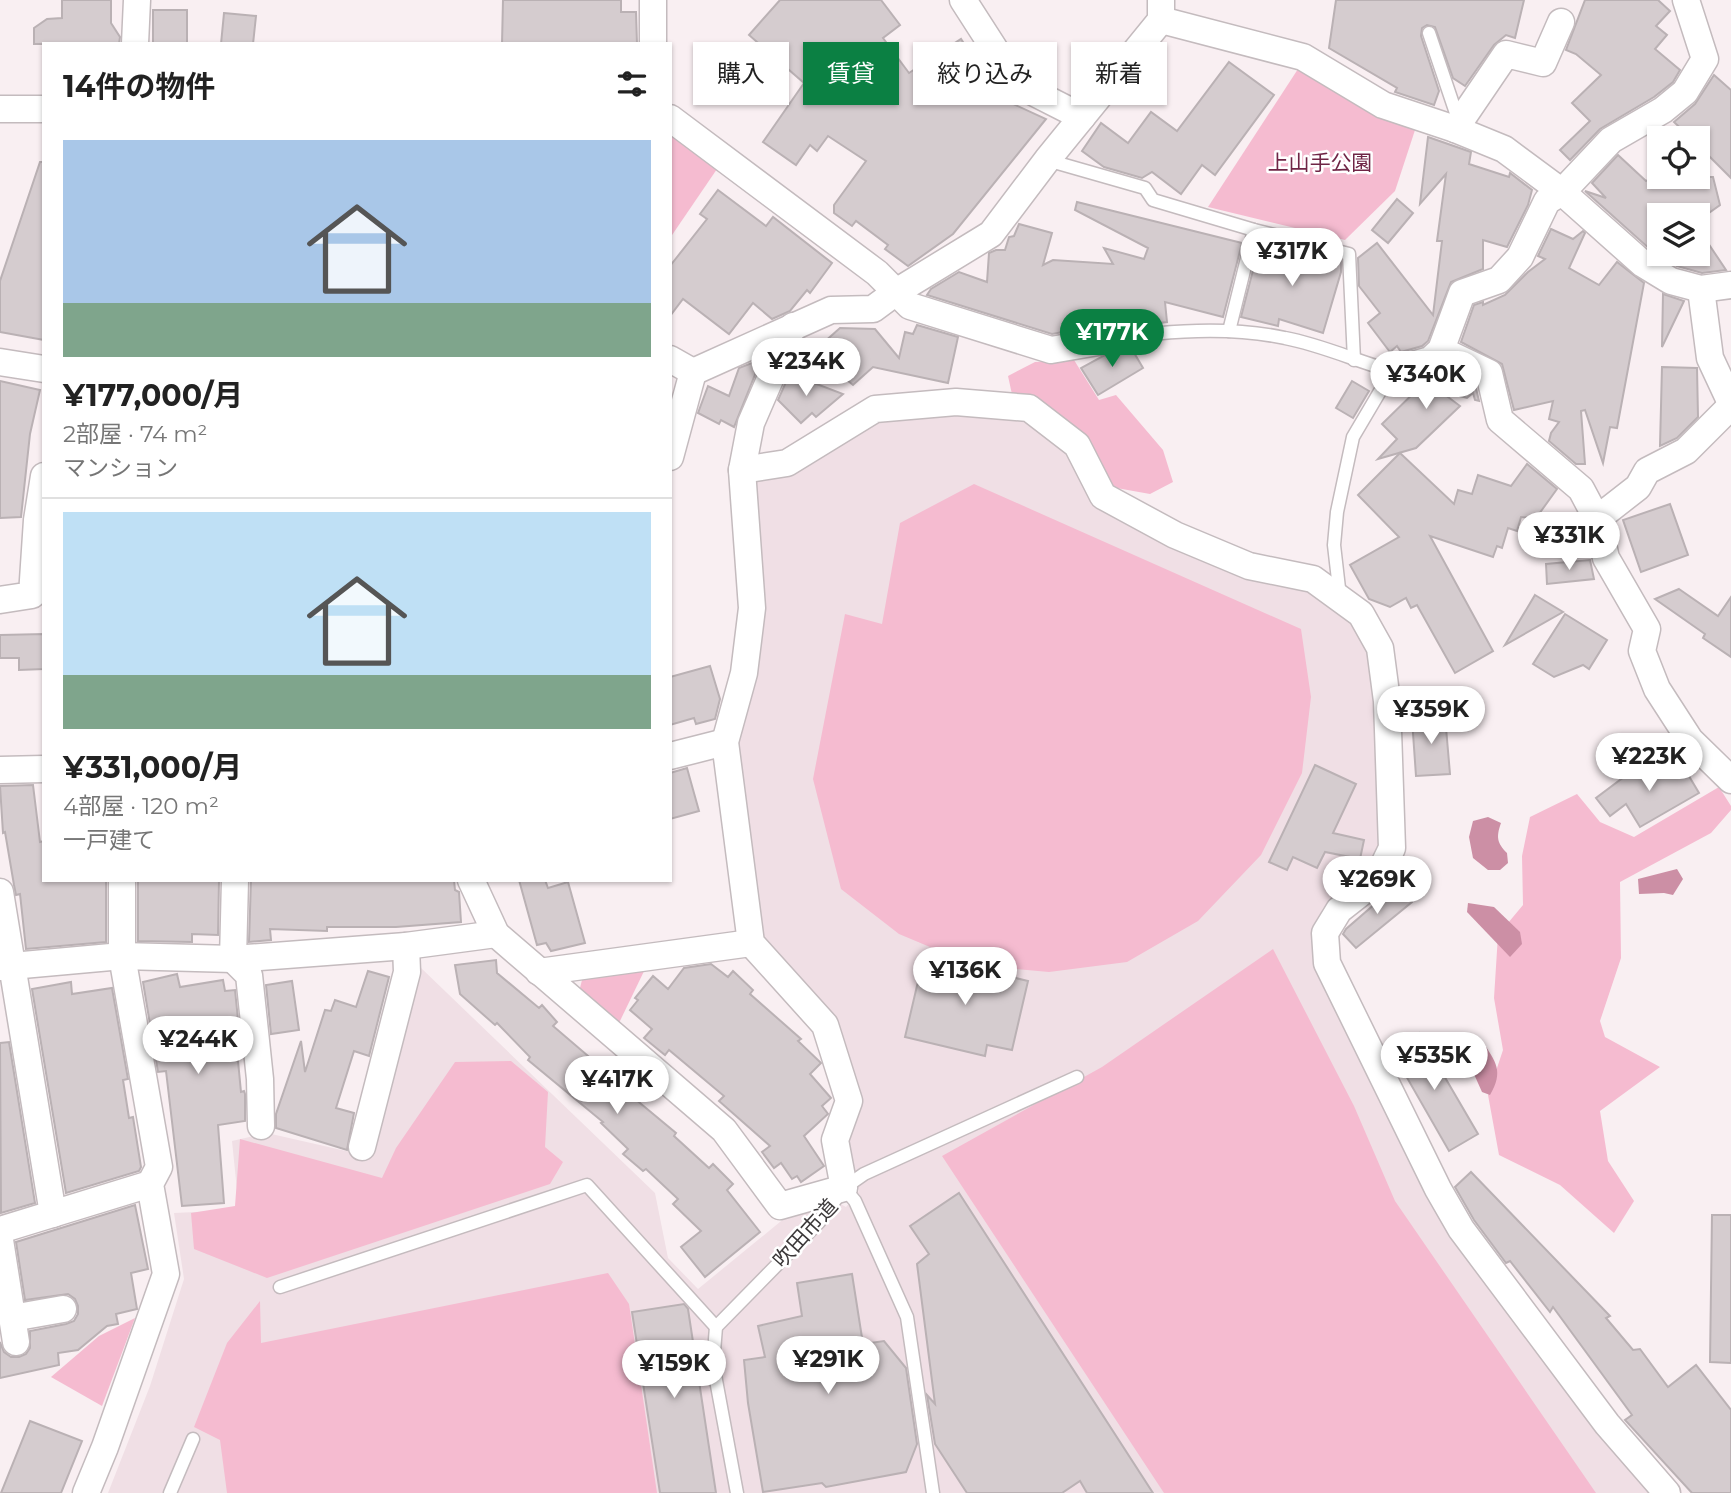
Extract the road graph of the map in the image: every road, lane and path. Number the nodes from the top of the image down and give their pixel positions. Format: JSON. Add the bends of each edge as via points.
{"nodes":[{"id":1,"x":137,"y":0,"type":"edge"},
{"id":2,"x":653,"y":0,"type":"edge"},
{"id":3,"x":963,"y":0,"type":"edge"},
{"id":4,"x":1686,"y":0,"type":"edge"},
{"id":5,"x":1161,"y":10,"type":"edge"},
{"id":6,"x":1561,"y":22,"type":"dead end"},
{"id":7,"x":1429,"y":33,"type":"dead end"},
{"id":8,"x":135,"y":42,"type":"edge"},
{"id":9,"x":653,"y":42,"type":"edge"},
{"id":10,"x":0,"y":109,"type":"edge"},
{"id":11,"x":42,"y":109,"type":"edge"},
{"id":12,"x":1082,"y":117,"type":"junction"},
{"id":13,"x":672,"y":119,"type":"edge"},
{"id":14,"x":1458,"y":126,"type":"junction"},
{"id":15,"x":1047,"y":160,"type":"junction"},
{"id":16,"x":1562,"y":192,"type":"junction"},
{"id":17,"x":1254,"y":230,"type":"junction"},
{"id":18,"x":1731,"y":285,"type":"edge"},
{"id":19,"x":1701,"y":289,"type":"junction"},
{"id":20,"x":896,"y":292,"type":"junction"},
{"id":21,"x":793,"y":326,"type":"junction"},
{"id":22,"x":1230,"y":331,"type":"junction"},
{"id":23,"x":1098,"y":342,"type":"joint"},
{"id":24,"x":1441,"y":350,"type":"junction"},
{"id":25,"x":672,"y":360,"type":"edge"},
{"id":26,"x":1354,"y":360,"type":"junction"},
{"id":27,"x":0,"y":362,"type":"edge"},
{"id":28,"x":42,"y":369,"type":"edge"},
{"id":29,"x":1392,"y":371,"type":"junction"},
{"id":30,"x":693,"y":372,"type":"junction"},
{"id":31,"x":1731,"y":404,"type":"edge"},
{"id":32,"x":672,"y":450,"type":"edge"},
{"id":33,"x":742,"y":470,"type":"junction"},
{"id":34,"x":42,"y":489,"type":"edge"},
{"id":35,"x":1597,"y":519,"type":"junction"},
{"id":36,"x":1340,"y":599,"type":"junction"},
{"id":37,"x":0,"y":600,"type":"edge"},
{"id":38,"x":725,"y":742,"type":"junction"},
{"id":39,"x":672,"y":755,"type":"edge"},
{"id":40,"x":42,"y":769,"type":"edge"},
{"id":41,"x":0,"y":770,"type":"edge"},
{"id":42,"x":1731,"y":780,"type":"edge"},
{"id":43,"x":122,"y":882,"type":"edge"},
{"id":44,"x":235,"y":882,"type":"edge"},
{"id":45,"x":472,"y":882,"type":"edge"},
{"id":46,"x":0,"y":892,"type":"edge"},
{"id":47,"x":496,"y":934,"type":"junction"},
{"id":48,"x":751,"y":943,"type":"junction"},
{"id":49,"x":406,"y":946,"type":"junction"},
{"id":50,"x":122,"y":956,"type":"junction"},
{"id":51,"x":233,"y":958,"type":"junction"},
{"id":52,"x":6,"y":967,"type":"edge"},
{"id":53,"x":539,"y":972,"type":"junction"},
{"id":54,"x":1077,"y":1077,"type":"dead end"},
{"id":55,"x":261,"y":1126,"type":"dead end"},
{"id":56,"x":362,"y":1147,"type":"dead end"},
{"id":57,"x":150,"y":1184,"type":"junction"},
{"id":58,"x":844,"y":1188,"type":"junction"},
{"id":59,"x":53,"y":1214,"type":"junction"},
{"id":60,"x":0,"y":1230,"type":"edge"},
{"id":61,"x":0,"y":1240,"type":"edge"},
{"id":62,"x":281,"y":1287,"type":"dead end"},
{"id":63,"x":63,"y":1309,"type":"dead end"},
{"id":64,"x":716,"y":1327,"type":"junction"},
{"id":65,"x":193,"y":1439,"type":"dead end"},
{"id":66,"x":86,"y":1493,"type":"edge"},
{"id":67,"x":170,"y":1493,"type":"edge"},
{"id":68,"x":737,"y":1493,"type":"edge"},
{"id":69,"x":933,"y":1493,"type":"edge"},
{"id":70,"x":1667,"y":1493,"type":"edge"}],
"edges":[{"from":1,"to":8,"type":"street"},
{"from":2,"to":9,"type":"street"},
{"from":3,"to":12,"type":"street","via":[[1017,83]]},
{"from":4,"to":16,"type":"street","via":[[1705,59],[1685,92],[1611,140]]},
{"from":5,"to":12,"type":"street"},
{"from":5,"to":14,"type":"street","via":[[1303,57],[1382,105]]},
{"from":6,"to":14,"type":"street","via":[[1543,63],[1506,54]]},
{"from":7,"to":14,"type":"lane"},
{"from":10,"to":11,"type":"street"},
{"from":12,"to":15,"type":"street"},
{"from":13,"to":20,"type":"street"},
{"from":14,"to":16,"type":"street","via":[[1504,149]]},
{"from":15,"to":17,"type":"lane","via":[[1145,188],[1153,200]]},
{"from":15,"to":20,"type":"street","via":[[991,234]]},
{"from":16,"to":19,"type":"street","via":[[1643,264],[1671,281]]},
{"from":16,"to":24,"type":"street","via":[[1547,201],[1520,257],[1499,280],[1462,293]]},
{"from":17,"to":22,"type":"lane"},
{"from":17,"to":26,"type":"lane","via":[[1349,254]]},
{"from":18,"to":19,"type":"street"},
{"from":19,"to":31,"type":"street","via":[[1710,358]]},
{"from":20,"to":21,"type":"street","via":[[873,309],[831,310]]},
{"from":20,"to":23,"type":"street","via":[[910,306],[1051,349]]},
{"from":21,"to":30,"type":"street"},
{"from":21,"to":33,"type":"street","via":[[751,423]]},
{"from":22,"to":23,"type":"lane","via":[[1144,334]]},
{"from":22,"to":26,"type":"lane","via":[[1283,337]]},
{"from":24,"to":29,"type":"street","via":[[1430,360]]},
{"from":24,"to":35,"type":"street","via":[[1489,373],[1500,420],[1581,489]]},
{"from":25,"to":30,"type":"street"},
{"from":26,"to":29,"type":"lane"},
{"from":27,"to":28,"type":"street"},
{"from":29,"to":36,"type":"lane","via":[[1353,436],[1334,545]]},
{"from":30,"to":32,"type":"street"},
{"from":31,"to":35,"type":"street","via":[[1686,451],[1647,471],[1637,486]]},
{"from":33,"to":36,"type":"street","via":[[787,463],[874,409],[956,401],[1029,408],[1077,444],[1103,496],[1175,535],[1249,566],[1313,579]]},
{"from":33,"to":38,"type":"street","via":[[752,608],[744,673]]},
{"from":34,"to":37,"type":"street","via":[[32,594]]},
{"from":35,"to":42,"type":"street","via":[[1606,558],[1647,629],[1642,650],[1657,689],[1690,740]]},
{"from":36,"to":70,"type":"street","via":[[1361,614],[1380,648],[1387,701],[1392,848],[1376,881],[1339,911],[1325,933],[1327,963],[1461,1229],[1607,1424]]},
{"from":38,"to":39,"type":"street"},
{"from":38,"to":48,"type":"street"},
{"from":40,"to":41,"type":"street"},
{"from":43,"to":50,"type":"street"},
{"from":44,"to":51,"type":"street"},
{"from":45,"to":47,"type":"street"},
{"from":46,"to":52,"type":"street"},
{"from":47,"to":49,"type":"street"},
{"from":47,"to":53,"type":"street"},
{"from":48,"to":53,"type":"street"},
{"from":48,"to":58,"type":"street","via":[[825,1025],[849,1101],[835,1140]]},
{"from":49,"to":51,"type":"street"},
{"from":49,"to":56,"type":"street","via":[[407,972]]},
{"from":50,"to":51,"type":"street"},
{"from":50,"to":52,"type":"street"},
{"from":50,"to":57,"type":"street","via":[[159,1167]]},
{"from":51,"to":55,"type":"street","via":[[249,975]]},
{"from":52,"to":59,"type":"street"},
{"from":53,"to":58,"type":"street","via":[[724,1130],[780,1206]]},
{"from":54,"to":58,"type":"lane","via":[[864,1174]]},
{"from":57,"to":59,"type":"street"},
{"from":57,"to":66,"type":"street","via":[[166,1274]]},
{"from":58,"to":64,"type":"lane","name":"吹田市道","via":[[819,1222]]},
{"from":58,"to":69,"type":"lane","name":"吹田市道","via":[[855,1201],[907,1317]]},
{"from":59,"to":60,"type":"street"},
{"from":61,"to":63,"type":"street","via":[[14,1330]]},
{"from":62,"to":64,"type":"lane","via":[[587,1185]]},
{"from":64,"to":68,"type":"lane","via":[[713,1364]]},
{"from":65,"to":67,"type":"lane"}]}
